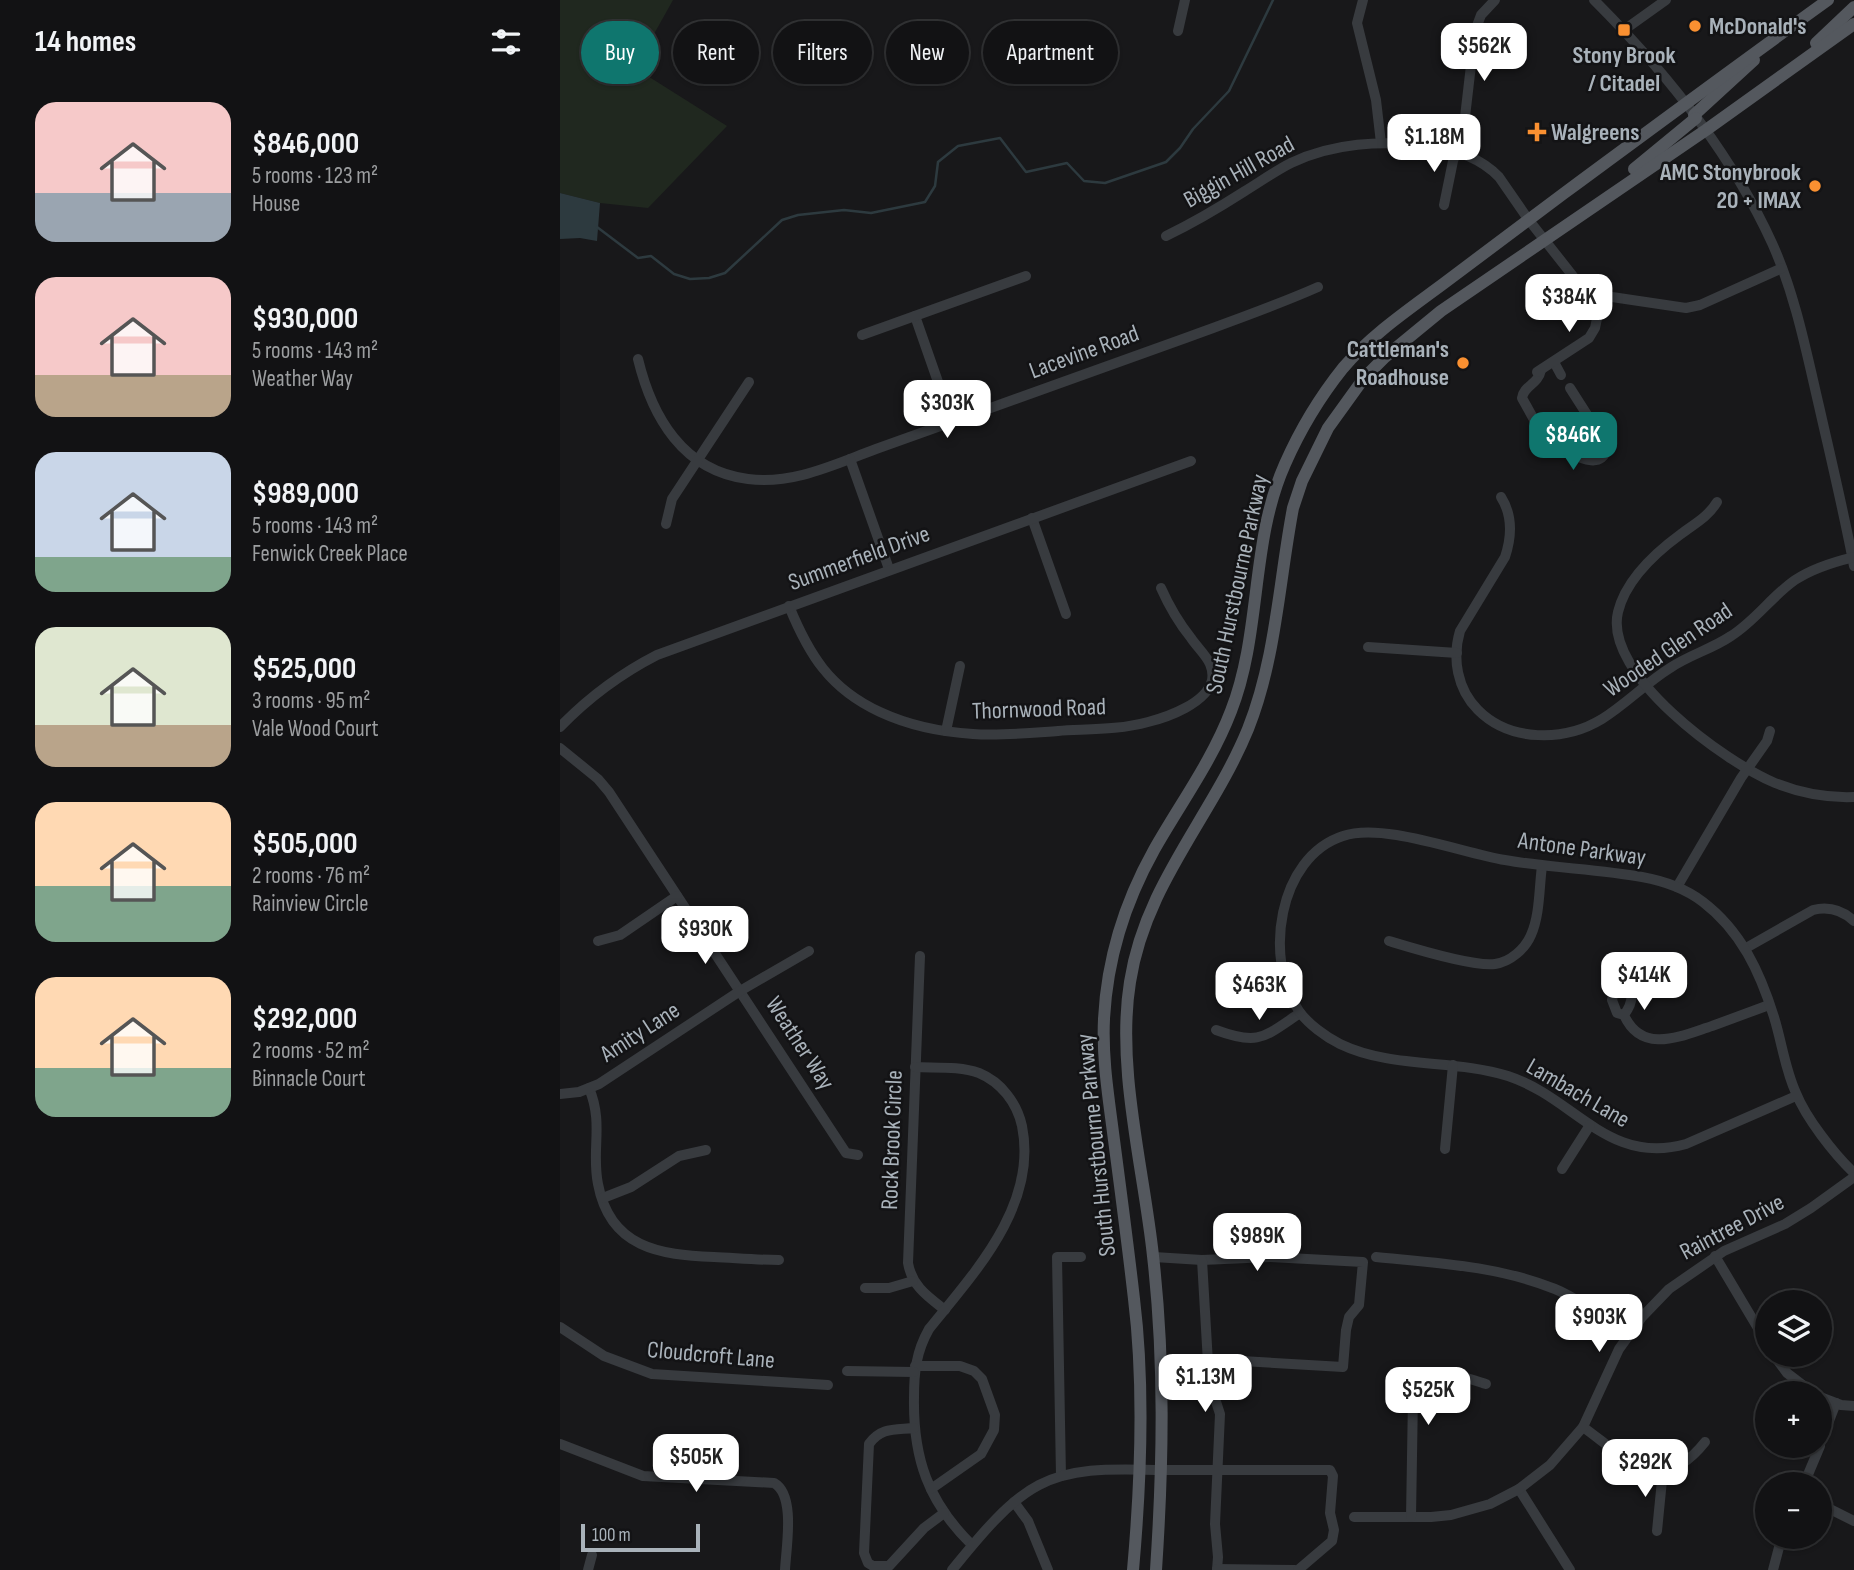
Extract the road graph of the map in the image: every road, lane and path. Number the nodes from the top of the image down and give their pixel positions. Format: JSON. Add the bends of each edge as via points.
{"nodes":[{"id":1,"x":1185,"y":0,"type":"edge"},
{"id":2,"x":1363,"y":0,"type":"edge"},
{"id":3,"x":1495,"y":0,"type":"edge"},
{"id":4,"x":1594,"y":0,"type":"edge"},
{"id":5,"x":1666,"y":0,"type":"edge"},
{"id":6,"x":1828,"y":0,"type":"edge"},
{"id":7,"x":1854,"y":7,"type":"edge"},
{"id":8,"x":1854,"y":24,"type":"edge"},
{"id":9,"x":1624,"y":30,"type":"junction"},
{"id":10,"x":1178,"y":31,"type":"dead end"},
{"id":11,"x":1773,"y":39,"type":"junction"},
{"id":12,"x":1785,"y":73,"type":"junction"},
{"id":13,"x":1685,"y":103,"type":"junction"},
{"id":14,"x":1695,"y":116,"type":"junction"},
{"id":15,"x":1706,"y":130,"type":"junction"},
{"id":16,"x":1381,"y":143,"type":"junction"},
{"id":17,"x":1457,"y":152,"type":"junction"},
{"id":18,"x":1444,"y":205,"type":"dead end"},
{"id":19,"x":1595,"y":205,"type":"junction"},
{"id":20,"x":1528,"y":219,"type":"junction"},
{"id":21,"x":1166,"y":236,"type":"dead end"},
{"id":22,"x":1545,"y":240,"type":"junction"},
{"id":23,"x":1782,"y":268,"type":"junction"},
{"id":24,"x":1026,"y":276,"type":"dead end"},
{"id":25,"x":1318,"y":286,"type":"dead end"},
{"id":26,"x":1602,"y":295,"type":"junction"},
{"id":27,"x":915,"y":316,"type":"junction"},
{"id":28,"x":862,"y":335,"type":"dead end"},
{"id":29,"x":638,"y":359,"type":"dead end"},
{"id":30,"x":1554,"y":362,"type":"junction"},
{"id":31,"x":1561,"y":375,"type":"dead end"},
{"id":32,"x":749,"y":382,"type":"dead end"},
{"id":33,"x":1570,"y":388,"type":"dead end"},
{"id":34,"x":952,"y":422,"type":"junction"},
{"id":35,"x":698,"y":458,"type":"junction"},
{"id":36,"x":850,"y":458,"type":"junction"},
{"id":37,"x":1191,"y":461,"type":"dead end"},
{"id":38,"x":1501,"y":497,"type":"dead end"},
{"id":39,"x":1717,"y":502,"type":"dead end"},
{"id":40,"x":1032,"y":518,"type":"junction"},
{"id":41,"x":666,"y":524,"type":"dead end"},
{"id":42,"x":1853,"y":560,"type":"edge"},
{"id":43,"x":889,"y":569,"type":"junction"},
{"id":44,"x":1161,"y":588,"type":"dead end"},
{"id":45,"x":789,"y":606,"type":"junction"},
{"id":46,"x":1066,"y":614,"type":"dead end"},
{"id":47,"x":1368,"y":647,"type":"dead end"},
{"id":48,"x":1457,"y":653,"type":"junction"},
{"id":49,"x":960,"y":666,"type":"dead end"},
{"id":50,"x":1647,"y":685,"type":"junction"},
{"id":51,"x":560,"y":727,"type":"edge"},
{"id":52,"x":946,"y":731,"type":"junction"},
{"id":53,"x":1770,"y":731,"type":"dead end"},
{"id":54,"x":560,"y":748,"type":"edge"},
{"id":55,"x":1747,"y":769,"type":"junction"},
{"id":56,"x":1854,"y":797,"type":"edge"},
{"id":57,"x":1542,"y":866,"type":"junction"},
{"id":58,"x":1677,"y":887,"type":"junction"},
{"id":59,"x":677,"y":896,"type":"junction"},
{"id":60,"x":1854,"y":921,"type":"edge"},
{"id":61,"x":598,"y":941,"type":"dead end"},
{"id":62,"x":1389,"y":941,"type":"dead end"},
{"id":63,"x":1746,"y":948,"type":"junction"},
{"id":64,"x":809,"y":951,"type":"dead end"},
{"id":65,"x":920,"y":956,"type":"dead end"},
{"id":66,"x":740,"y":991,"type":"junction"},
{"id":67,"x":1769,"y":1005,"type":"junction"},
{"id":68,"x":1300,"y":1013,"type":"junction"},
{"id":69,"x":1623,"y":1016,"type":"dead end"},
{"id":70,"x":1216,"y":1030,"type":"dead end"},
{"id":71,"x":1453,"y":1065,"type":"junction"},
{"id":72,"x":915,"y":1067,"type":"junction"},
{"id":73,"x":589,"y":1088,"type":"junction"},
{"id":74,"x":560,"y":1094,"type":"edge"},
{"id":75,"x":1796,"y":1096,"type":"junction"},
{"id":76,"x":1590,"y":1125,"type":"junction"},
{"id":77,"x":1445,"y":1149,"type":"dead end"},
{"id":78,"x":706,"y":1150,"type":"dead end"},
{"id":79,"x":858,"y":1155,"type":"dead end"},
{"id":80,"x":1562,"y":1168,"type":"dead end"},
{"id":81,"x":1854,"y":1175,"type":"edge"},
{"id":82,"x":603,"y":1198,"type":"junction"},
{"id":83,"x":1716,"y":1256,"type":"junction"},
{"id":84,"x":1081,"y":1257,"type":"dead end"},
{"id":85,"x":1154,"y":1257,"type":"junction"},
{"id":86,"x":1376,"y":1257,"type":"dead end"},
{"id":87,"x":779,"y":1260,"type":"dead end"},
{"id":88,"x":1202,"y":1261,"type":"junction"},
{"id":89,"x":914,"y":1281,"type":"junction"},
{"id":90,"x":864,"y":1288,"type":"dead end"},
{"id":91,"x":945,"y":1310,"type":"junction"},
{"id":92,"x":1755,"y":1323,"type":"edge"},
{"id":93,"x":560,"y":1327,"type":"edge"},
{"id":94,"x":1628,"y":1335,"type":"junction"},
{"id":95,"x":1207,"y":1359,"type":"junction"},
{"id":96,"x":1783,"y":1367,"type":"edge"},
{"id":97,"x":915,"y":1369,"type":"junction"},
{"id":98,"x":847,"y":1371,"type":"dead end"},
{"id":99,"x":1797,"y":1381,"type":"edge"},
{"id":100,"x":1486,"y":1384,"type":"dead end"},
{"id":101,"x":828,"y":1385,"type":"dead end"},
{"id":102,"x":1832,"y":1402,"type":"edge"},
{"id":103,"x":1836,"y":1403,"type":"junction"},
{"id":104,"x":1854,"y":1406,"type":"edge"},
{"id":105,"x":1832,"y":1414,"type":"edge"},
{"id":106,"x":1583,"y":1427,"type":"junction"},
{"id":107,"x":914,"y":1428,"type":"junction"},
{"id":108,"x":1705,"y":1442,"type":"dead end"},
{"id":109,"x":560,"y":1444,"type":"edge"},
{"id":110,"x":1140,"y":1468,"type":"junction"},
{"id":111,"x":1663,"y":1469,"type":"junction"},
{"id":112,"x":1162,"y":1470,"type":"junction"},
{"id":113,"x":1217,"y":1470,"type":"junction"},
{"id":114,"x":1061,"y":1476,"type":"junction"},
{"id":115,"x":931,"y":1489,"type":"junction"},
{"id":116,"x":1519,"y":1489,"type":"junction"},
{"id":117,"x":1014,"y":1502,"type":"junction"},
{"id":118,"x":1832,"y":1510,"type":"edge"},
{"id":119,"x":944,"y":1513,"type":"junction"},
{"id":120,"x":1354,"y":1517,"type":"dead end"},
{"id":121,"x":1411,"y":1517,"type":"junction"},
{"id":122,"x":1854,"y":1521,"type":"edge"},
{"id":123,"x":1657,"y":1531,"type":"dead end"},
{"id":124,"x":972,"y":1545,"type":"junction"},
{"id":125,"x":1779,"y":1549,"type":"edge"},
{"id":126,"x":592,"y":1555,"type":"dead end"},
{"id":127,"x":1217,"y":1569,"type":"edge"},
{"id":128,"x":588,"y":1570,"type":"edge"},
{"id":129,"x":785,"y":1570,"type":"edge"},
{"id":130,"x":952,"y":1570,"type":"edge"},
{"id":131,"x":1048,"y":1570,"type":"edge"},
{"id":132,"x":1133,"y":1570,"type":"edge"},
{"id":133,"x":1156,"y":1570,"type":"edge"},
{"id":134,"x":1296,"y":1570,"type":"edge"},
{"id":135,"x":1570,"y":1570,"type":"edge"},
{"id":136,"x":1773,"y":1570,"type":"edge"}],
"edges":[{"from":1,"to":10,"type":"street"},
{"from":2,"to":16,"type":"street","via":[[1357,23],[1376,100]]},
{"from":3,"to":17,"type":"street","via":[[1481,15],[1475,31]]},
{"from":4,"to":9,"type":"street"},
{"from":5,"to":9,"type":"street"},
{"from":6,"to":11,"type":"main road","name":"South Hurstbourne Parkway"},
{"from":7,"to":12,"type":"main road"},
{"from":8,"to":12,"type":"main road","name":"South Hurstbourne Parkway"},
{"from":9,"to":13,"type":"street"},
{"from":11,"to":13,"type":"main road","name":"South Hurstbourne Parkway"},
{"from":11,"to":14,"type":"main road"},
{"from":12,"to":15,"type":"main road","name":"South Hurstbourne Parkway"},
{"from":13,"to":14,"type":"street"},
{"from":13,"to":20,"type":"main road","name":"South Hurstbourne Parkway"},
{"from":14,"to":15,"type":"street"},
{"from":14,"to":19,"type":"main road"},
{"from":15,"to":19,"type":"main road","name":"South Hurstbourne Parkway"},
{"from":15,"to":23,"type":"street","via":[[1754,206]]},
{"from":16,"to":17,"type":"street","name":"Biggin Hill Road"},
{"from":16,"to":21,"type":"street","name":"Biggin Hill Road","via":[[1330,150],[1292,162]]},
{"from":17,"to":18,"type":"street"},
{"from":17,"to":20,"type":"street","name":"Biggin Hill Road","via":[[1487,164]]},
{"from":19,"to":22,"type":"main road","name":"South Hurstbourne Parkway"},
{"from":20,"to":22,"type":"street","name":"Biggin Hill Road"},
{"from":20,"to":110,"type":"main road","name":"South Hurstbourne Parkway","via":[[1368,342],[1307,420],[1272,500],[1244,670],[1232,709],[1127,907],[1110,969],[1103,1026],[1105,1075],[1135,1304]]},
{"from":22,"to":26,"type":"street","name":"Biggin Hill Road","via":[[1580,285]]},
{"from":22,"to":85,"type":"main road","name":"South Hurstbourne Parkway","via":[[1441,311],[1371,371],[1328,428],[1302,481],[1288,534],[1262,691],[1233,761],[1162,883],[1130,982],[1128,1070]]},
{"from":23,"to":26,"type":"street","via":[[1686,308]]},
{"from":23,"to":42,"type":"street","via":[[1803,335]]},
{"from":24,"to":27,"type":"street"},
{"from":25,"to":34,"type":"street","name":"Lacevine Road"},
{"from":26,"to":30,"type":"street","via":[[1589,338]]},
{"from":27,"to":28,"type":"street"},
{"from":27,"to":34,"type":"street"},
{"from":29,"to":35,"type":"street","name":"Lacevine Road","via":[[658,417],[681,446]]},
{"from":30,"to":31,"type":"street"},
{"from":30,"to":33,"type":"street","via":[[1538,371],[1539,378],[1522,398],[1552,447],[1586,460],[1601,458],[1607,446]]},
{"from":32,"to":35,"type":"street"},
{"from":34,"to":36,"type":"street","name":"Lacevine Road"},
{"from":35,"to":36,"type":"street","name":"Lacevine Road","via":[[727,474],[770,480],[796,478]]},
{"from":35,"to":41,"type":"street","via":[[669,505]]},
{"from":36,"to":43,"type":"street"},
{"from":37,"to":40,"type":"street","name":"Summerfield Drive"},
{"from":38,"to":48,"type":"street","name":"Wooded Glen Road","via":[[1510,514],[1508,547],[1463,625]]},
{"from":39,"to":50,"type":"street","via":[[1709,514],[1655,556],[1623,597],[1617,618],[1618,641]]},
{"from":40,"to":43,"type":"street","name":"Summerfield Drive"},
{"from":40,"to":46,"type":"street"},
{"from":42,"to":50,"type":"street","name":"Wooded Glen Road","via":[[1815,569],[1793,581],[1732,636],[1682,660]]},
{"from":43,"to":45,"type":"street","name":"Summerfield Drive"},
{"from":44,"to":52,"type":"street","name":"Thornwood Road","via":[[1211,666],[1213,676],[1205,694],[1146,723],[1120,727],[996,735]]},
{"from":45,"to":51,"type":"street","name":"Summerfield Drive","via":[[657,655],[599,691]]},
{"from":45,"to":52,"type":"street","name":"Thornwood Road","via":[[814,658],[853,697],[893,717]]},
{"from":47,"to":48,"type":"street"},
{"from":48,"to":50,"type":"street","name":"Wooded Glen Road","via":[[1459,678],[1475,706],[1502,727],[1530,734],[1562,733],[1591,724]]},
{"from":49,"to":52,"type":"street"},
{"from":50,"to":55,"type":"street","via":[[1684,723]]},
{"from":53,"to":55,"type":"street"},
{"from":54,"to":59,"type":"street","name":"Weather Way","via":[[609,792]]},
{"from":55,"to":56,"type":"street","via":[[1795,790]]},
{"from":55,"to":58,"type":"street"},
{"from":57,"to":58,"type":"street","name":"Antone Parkway","via":[[1642,877]]},
{"from":57,"to":62,"type":"street","via":[[1531,936],[1509,959],[1479,964]]},
{"from":57,"to":68,"type":"street","name":"Antone Parkway","via":[[1377,833],[1356,832],[1329,842],[1301,869],[1284,913],[1282,968]]},
{"from":58,"to":63,"type":"street","name":"Antone Parkway","via":[[1718,914]]},
{"from":59,"to":61,"type":"street","via":[[620,935]]},
{"from":59,"to":66,"type":"street","name":"Weather Way"},
{"from":60,"to":63,"type":"street","via":[[1830,909],[1813,910]]},
{"from":63,"to":67,"type":"street","name":"Antone Parkway"},
{"from":64,"to":66,"type":"street","name":"Amity Lane"},
{"from":65,"to":72,"type":"street","name":"Rock Brook Circle"},
{"from":66,"to":73,"type":"street","name":"Amity Lane"},
{"from":66,"to":79,"type":"street","name":"Weather Way","via":[[846,1153]]},
{"from":67,"to":69,"type":"street","via":[[1675,1039],[1638,1033]]},
{"from":67,"to":75,"type":"street","name":"Antone Parkway"},
{"from":68,"to":70,"type":"street","via":[[1255,1039]]},
{"from":68,"to":71,"type":"street","name":"Lambach Lane","via":[[1327,1036],[1356,1050]]},
{"from":71,"to":76,"type":"street","name":"Lambach Lane","via":[[1514,1078]]},
{"from":71,"to":77,"type":"street"},
{"from":72,"to":89,"type":"street","name":"Rock Brook Circle","via":[[908,1263]]},
{"from":72,"to":91,"type":"street","via":[[968,1070],[989,1078],[1013,1102],[1024,1136],[1019,1190],[1005,1226]]},
{"from":73,"to":74,"type":"street","name":"Amity Lane"},
{"from":73,"to":82,"type":"street","via":[[597,1117],[598,1184]]},
{"from":75,"to":76,"type":"street","name":"Lambach Lane","via":[[1671,1149],[1628,1145]]},
{"from":75,"to":81,"type":"street","name":"Antone Parkway"},
{"from":76,"to":80,"type":"street"},
{"from":78,"to":82,"type":"street","via":[[679,1156],[631,1187]]},
{"from":81,"to":83,"type":"street","name":"Raintree Drive","via":[[1785,1224]]},
{"from":82,"to":87,"type":"street","via":[[625,1234],[656,1251]]},
{"from":83,"to":92,"type":"street"},
{"from":83,"to":94,"type":"street","name":"Raintree Drive","via":[[1669,1289]]},
{"from":84,"to":114,"type":"street","via":[[1057,1257]]},
{"from":85,"to":88,"type":"street"},
{"from":85,"to":112,"type":"main road","name":"South Hurstbourne Parkway","via":[[1163,1395]]},
{"from":86,"to":94,"type":"street","via":[[1479,1267],[1527,1279],[1555,1289]]},
{"from":88,"to":95,"type":"street"},
{"from":88,"to":95,"type":"street","via":[[1270,1257],[1363,1262],[1359,1305],[1349,1317],[1343,1367]]},
{"from":89,"to":90,"type":"street"},
{"from":89,"to":91,"type":"street"},
{"from":91,"to":97,"type":"street","via":[[923,1341]]},
{"from":93,"to":101,"type":"street","name":"Cloudcroft Lane","via":[[604,1356],[652,1374]]},
{"from":94,"to":106,"type":"street","name":"Raintree Drive"},
{"from":95,"to":113,"type":"street","via":[[1220,1414]]},
{"from":96,"to":99,"type":"street"},
{"from":97,"to":98,"type":"street"},
{"from":97,"to":107,"type":"street"},
{"from":97,"to":115,"type":"street","via":[[960,1366],[974,1371],[982,1379],[995,1415],[994,1430],[981,1454]]},
{"from":100,"to":121,"type":"street","via":[[1442,1371],[1418,1382],[1413,1396]]},
{"from":102,"to":103,"type":"street"},
{"from":103,"to":104,"type":"street"},
{"from":103,"to":105,"type":"street"},
{"from":106,"to":111,"type":"street","via":[[1633,1464]]},
{"from":106,"to":116,"type":"street","name":"Raintree Drive","via":[[1556,1460]]},
{"from":107,"to":115,"type":"street"},
{"from":107,"to":119,"type":"street","via":[[882,1431],[869,1444],[866,1559],[873,1566],[888,1566]]},
{"from":108,"to":111,"type":"street","via":[[1691,1458]]},
{"from":109,"to":129,"type":"street","via":[[643,1476],[774,1483],[785,1492],[788,1505]]},
{"from":110,"to":112,"type":"street"},
{"from":110,"to":114,"type":"street"},
{"from":110,"to":132,"type":"main road","name":"South Hurstbourne Parkway"},
{"from":111,"to":123,"type":"street"},
{"from":112,"to":113,"type":"street"},
{"from":112,"to":133,"type":"main road","name":"South Hurstbourne Parkway"},
{"from":113,"to":127,"type":"street"},
{"from":113,"to":134,"type":"street","via":[[1332,1473],[1334,1537]]},
{"from":114,"to":117,"type":"street"},
{"from":115,"to":119,"type":"street"},
{"from":116,"to":121,"type":"street","name":"Raintree Drive","via":[[1471,1510]]},
{"from":116,"to":135,"type":"street"},
{"from":117,"to":124,"type":"street"},
{"from":117,"to":131,"type":"street","via":[[1028,1521]]},
{"from":118,"to":122,"type":"street"},
{"from":119,"to":124,"type":"street"},
{"from":120,"to":121,"type":"street","name":"Raintree Drive"},
{"from":124,"to":130,"type":"street"},
{"from":125,"to":136,"type":"street"},
{"from":126,"to":128,"type":"street"},
{"from":127,"to":134,"type":"street"}]}
